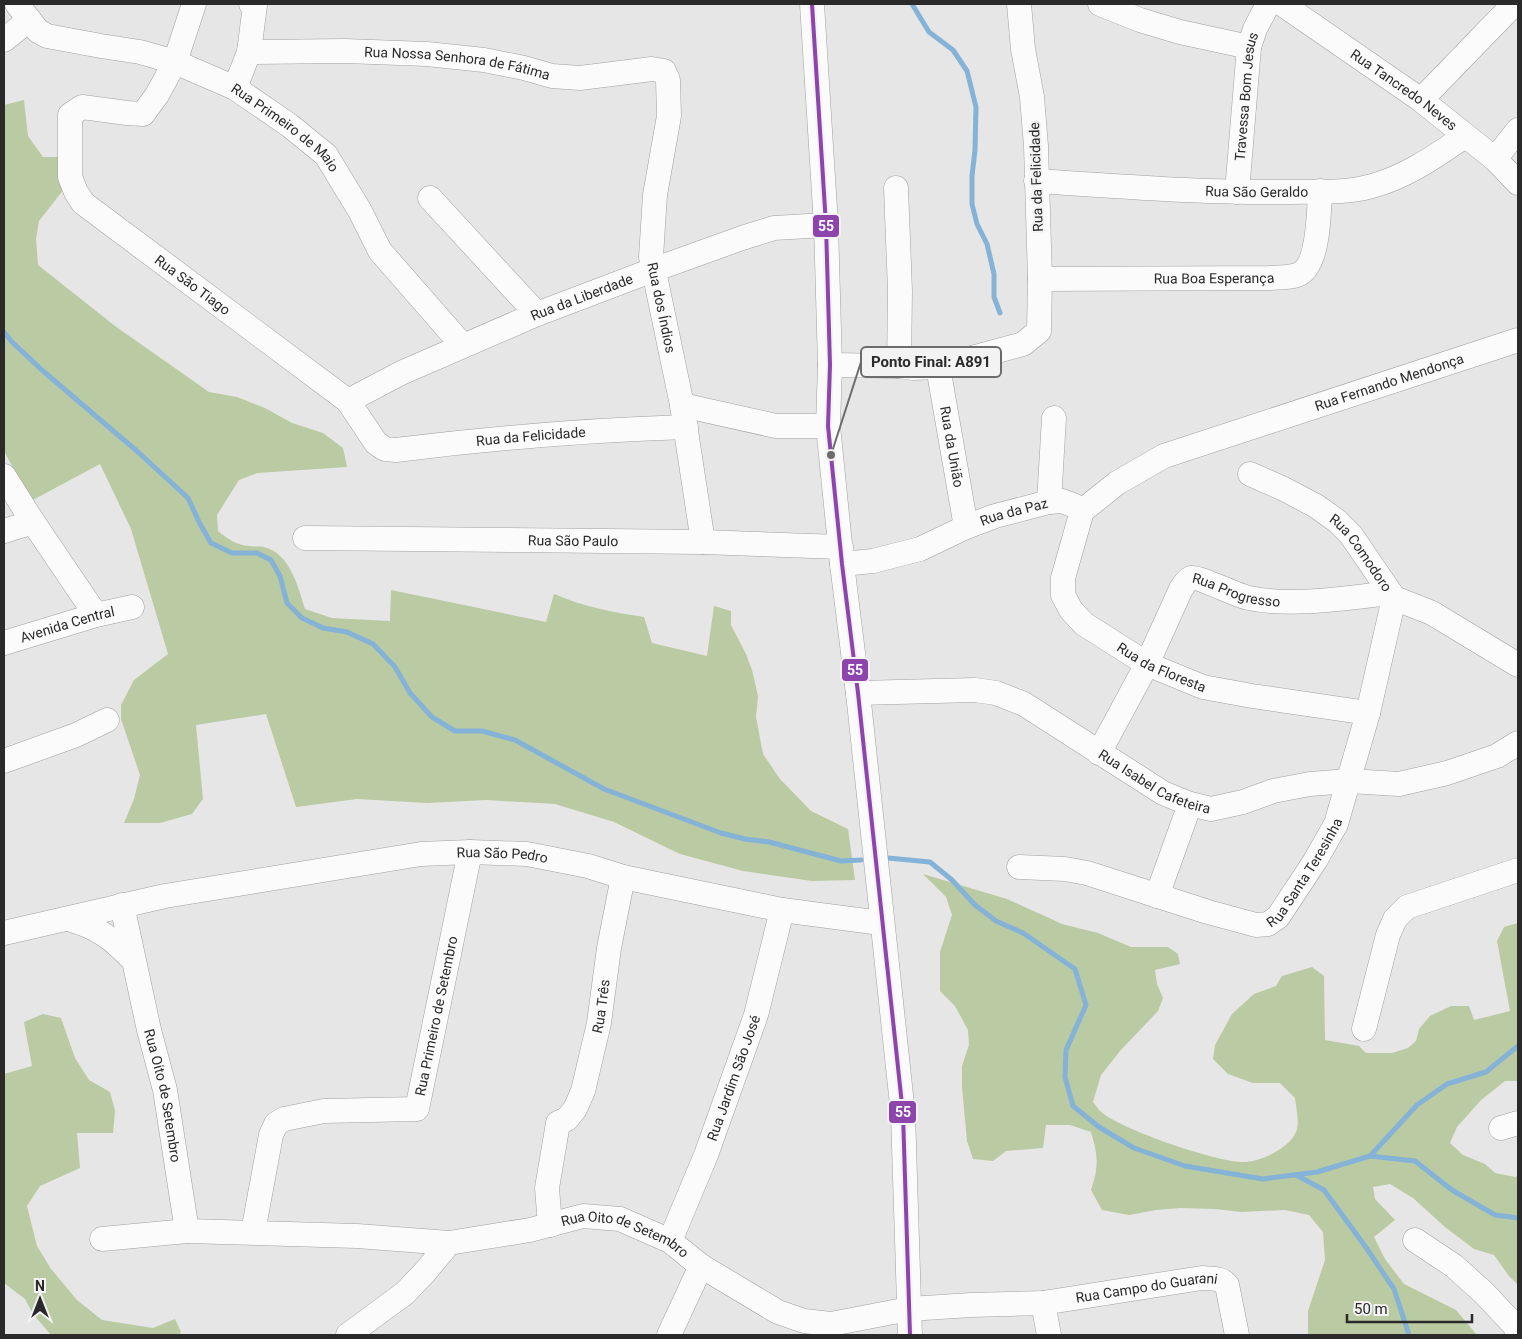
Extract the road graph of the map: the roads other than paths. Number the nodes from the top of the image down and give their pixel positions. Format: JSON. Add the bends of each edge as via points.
{"nodes":[{"id":1,"x":194,"y":4,"type":"edge"},
{"id":2,"x":251,"y":4,"type":"edge"},
{"id":3,"x":812,"y":4,"type":"edge"},
{"id":4,"x":1019,"y":4,"type":"edge"},
{"id":5,"x":1100,"y":4,"type":"edge"},
{"id":6,"x":1514,"y":4,"type":"edge"},
{"id":7,"x":1282,"y":5,"type":"edge"},
{"id":8,"x":23,"y":12,"type":"edge"},
{"id":9,"x":4,"y":40,"type":"edge"},
{"id":10,"x":1249,"y":47,"type":"junction"},
{"id":11,"x":249,"y":52,"type":"junction"},
{"id":12,"x":175,"y":62,"type":"junction"},
{"id":13,"x":664,"y":72,"type":"joint"},
{"id":14,"x":235,"y":88,"type":"junction"},
{"id":15,"x":1421,"y":100,"type":"junction"},
{"id":16,"x":1518,"y":130,"type":"edge"},
{"id":17,"x":1465,"y":136,"type":"junction"},
{"id":18,"x":1495,"y":158,"type":"junction"},
{"id":19,"x":1036,"y":181,"type":"junction"},
{"id":20,"x":1518,"y":183,"type":"edge"},
{"id":21,"x":896,"y":188,"type":"dead end"},
{"id":22,"x":1320,"y":191,"type":"junction"},
{"id":23,"x":1237,"y":192,"type":"junction"},
{"id":24,"x":430,"y":198,"type":"dead end"},
{"id":25,"x":826,"y":225,"type":"junction"},
{"id":26,"x":653,"y":270,"type":"junction"},
{"id":27,"x":1040,"y":279,"type":"junction"},
{"id":28,"x":537,"y":314,"type":"junction"},
{"id":29,"x":1518,"y":340,"type":"edge"},
{"id":30,"x":463,"y":346,"type":"junction"},
{"id":31,"x":830,"y":366,"type":"junction"},
{"id":32,"x":900,"y":366,"type":"junction"},
{"id":33,"x":938,"y":367,"type":"junction"},
{"id":34,"x":348,"y":401,"type":"junction"},
{"id":35,"x":684,"y":416,"type":"junction"},
{"id":36,"x":1054,"y":418,"type":"dead end"},
{"id":37,"x":828,"y":426,"type":"junction"},
{"id":38,"x":376,"y":443,"type":"joint"},
{"id":39,"x":1250,"y":474,"type":"dead end"},
{"id":40,"x":4,"y":476,"type":"edge"},
{"id":41,"x":1049,"y":502,"type":"junction"},
{"id":42,"x":1082,"y":511,"type":"junction"},
{"id":43,"x":33,"y":522,"type":"junction"},
{"id":44,"x":966,"y":526,"type":"junction"},
{"id":45,"x":4,"y":531,"type":"edge"},
{"id":46,"x":305,"y":538,"type":"dead end"},
{"id":47,"x":703,"y":542,"type":"junction"},
{"id":48,"x":841,"y":556,"type":"junction"},
{"id":49,"x":1392,"y":596,"type":"junction"},
{"id":50,"x":132,"y":607,"type":"dead end"},
{"id":51,"x":96,"y":615,"type":"junction"},
{"id":52,"x":4,"y":643,"type":"edge"},
{"id":53,"x":1147,"y":664,"type":"junction"},
{"id":54,"x":1518,"y":665,"type":"edge"},
{"id":55,"x":858,"y":693,"type":"junction"},
{"id":56,"x":1368,"y":713,"type":"junction"},
{"id":57,"x":107,"y":720,"type":"dead end"},
{"id":58,"x":1518,"y":743,"type":"edge"},
{"id":59,"x":1099,"y":752,"type":"junction"},
{"id":60,"x":4,"y":761,"type":"edge"},
{"id":61,"x":1349,"y":781,"type":"junction"},
{"id":62,"x":1190,"y":804,"type":"junction"},
{"id":63,"x":470,"y":852,"type":"junction"},
{"id":64,"x":1019,"y":867,"type":"dead end"},
{"id":65,"x":1518,"y":870,"type":"edge"},
{"id":66,"x":623,"y":877,"type":"junction"},
{"id":67,"x":1157,"y":896,"type":"junction"},
{"id":68,"x":122,"y":905,"type":"junction"},
{"id":69,"x":782,"y":910,"type":"junction"},
{"id":70,"x":99,"y":921,"type":"junction"},
{"id":71,"x":881,"y":923,"type":"junction"},
{"id":72,"x":4,"y":933,"type":"edge"},
{"id":73,"x":133,"y":960,"type":"junction"},
{"id":74,"x":1364,"y":1028,"type":"dead end"},
{"id":75,"x":550,"y":1225,"type":"junction"},
{"id":76,"x":187,"y":1231,"type":"junction"},
{"id":77,"x":254,"y":1232,"type":"junction"},
{"id":78,"x":102,"y":1239,"type":"dead end"},
{"id":79,"x":1416,"y":1240,"type":"dead end"},
{"id":80,"x":670,"y":1241,"type":"junction"},
{"id":81,"x":449,"y":1243,"type":"junction"},
{"id":82,"x":700,"y":1266,"type":"junction"},
{"id":83,"x":1043,"y":1303,"type":"junction"},
{"id":84,"x":909,"y":1309,"type":"junction"},
{"id":85,"x":1518,"y":1332,"type":"edge"},
{"id":86,"x":348,"y":1335,"type":"edge"},
{"id":87,"x":669,"y":1335,"type":"edge"},
{"id":88,"x":910,"y":1335,"type":"edge"},
{"id":89,"x":1049,"y":1335,"type":"edge"},
{"id":90,"x":1238,"y":1335,"type":"edge"}],
"edges":[{"from":1,"to":12,"type":"street"},
{"from":2,"to":11,"type":"street","via":[[255,5]]},
{"from":3,"to":25,"type":"street"},
{"from":4,"to":19,"type":"street","name":"Rua da Felicidade","via":[[1032,97]]},
{"from":5,"to":10,"type":"street","via":[[1180,32]]},
{"from":6,"to":15,"type":"street"},
{"from":7,"to":10,"type":"street","name":"Travessa Bom Jesus","via":[[1255,29]]},
{"from":7,"to":15,"type":"street","name":"Rua Tancredo Neves"},
{"from":8,"to":9,"type":"street"},
{"from":8,"to":12,"type":"street","name":"Rua Primeiro de Maio","via":[[38,31],[47,36],[140,52]]},
{"from":10,"to":23,"type":"street","name":"Travessa Bom Jesus"},
{"from":11,"to":13,"type":"street","name":"Rua Nossa Senhora de Fátima","via":[[427,54],[484,60],[552,76],[580,78],[652,69]]},
{"from":11,"to":14,"type":"street"},
{"from":12,"to":14,"type":"street","name":"Rua Primeiro de Maio"},
{"from":12,"to":34,"type":"street","name":"Rua São Tiago","via":[[143,114],[82,107],[70,115],[70,177],[76,192],[83,203]]},
{"from":13,"to":26,"type":"street","name":"Rua dos Índios","via":[[668,80],[669,116],[655,195]]},
{"from":14,"to":30,"type":"street","name":"Rua Primeiro de Maio","via":[[289,124],[326,155],[380,251]]},
{"from":15,"to":17,"type":"street","name":"Rua Tancredo Neves"},
{"from":16,"to":18,"type":"street"},
{"from":17,"to":18,"type":"street","name":"Rua Tancredo Neves"},
{"from":17,"to":22,"type":"street","name":"Rua São Geraldo","via":[[1430,160],[1372,186]]},
{"from":18,"to":20,"type":"street","name":"Rua Tancredo Neves"},
{"from":19,"to":23,"type":"street","name":"Rua São Geraldo"},
{"from":19,"to":27,"type":"street","name":"Rua da Felicidade"},
{"from":21,"to":32,"type":"street"},
{"from":22,"to":23,"type":"street","name":"Rua São Geraldo"},
{"from":22,"to":27,"type":"street","name":"Rua Boa Esperança","via":[[1315,247],[1310,262],[1297,275],[1270,278]]},
{"from":24,"to":28,"type":"street"},
{"from":25,"to":26,"type":"street","name":"Rua da Liberdade","via":[[774,228]]},
{"from":25,"to":31,"type":"street"},
{"from":26,"to":28,"type":"street","name":"Rua da Liberdade"},
{"from":26,"to":35,"type":"street","name":"Rua dos Índios"},
{"from":27,"to":33,"type":"street","name":"Rua da Felicidade","via":[[1039,331],[1023,344]]},
{"from":28,"to":30,"type":"street","name":"Rua da Liberdade"},
{"from":29,"to":42,"type":"street","name":"Rua Fernando Mendonça","via":[[1164,456],[1117,483]]},
{"from":30,"to":34,"type":"street","name":"Rua da Liberdade"},
{"from":31,"to":32,"type":"street"},
{"from":31,"to":37,"type":"street"},
{"from":32,"to":33,"type":"street"},
{"from":33,"to":44,"type":"street","name":"Rua da União"},
{"from":34,"to":38,"type":"street","name":"Rua São Tiago"},
{"from":35,"to":37,"type":"street","name":"Rua da Felicidade","via":[[776,426]]},
{"from":35,"to":38,"type":"street","name":"Rua da Felicidade","via":[[613,429],[470,440],[396,450],[385,449]]},
{"from":35,"to":47,"type":"street","name":"Rua dos Índios"},
{"from":36,"to":41,"type":"street"},
{"from":37,"to":48,"type":"street"},
{"from":39,"to":49,"type":"street","name":"Rua Comodoro","via":[[1300,498],[1337,521],[1351,535]]},
{"from":40,"to":43,"type":"street"},
{"from":41,"to":42,"type":"street","name":"Rua da Paz","via":[[1062,501]]},
{"from":41,"to":44,"type":"street","name":"Rua da Paz"},
{"from":42,"to":53,"type":"street","name":"Rua da Floresta","via":[[1063,578],[1063,595],[1084,624]]},
{"from":43,"to":45,"type":"street"},
{"from":43,"to":51,"type":"street"},
{"from":44,"to":48,"type":"street","name":"Rua da Paz","via":[[920,549],[873,561]]},
{"from":46,"to":47,"type":"street","name":"Rua São Paulo"},
{"from":47,"to":48,"type":"street","name":"Rua São Paulo"},
{"from":48,"to":55,"type":"street"},
{"from":49,"to":53,"type":"street","name":"Rua Progresso","via":[[1282,601],[1248,598],[1191,578],[1181,589]]},
{"from":49,"to":54,"type":"street","name":"Rua Comodoro","via":[[1432,613]]},
{"from":49,"to":56,"type":"street","name":"Rua Santa Teresinha"},
{"from":50,"to":51,"type":"street","name":"Avenida Central"},
{"from":51,"to":52,"type":"street","name":"Avenida Central"},
{"from":53,"to":56,"type":"street","name":"Rua da Floresta","via":[[1203,687]]},
{"from":53,"to":59,"type":"street","name":"Rua Progresso"},
{"from":55,"to":59,"type":"street","name":"Rua Isabel Cafeteira","via":[[974,690],[996,693],[1024,704]]},
{"from":55,"to":71,"type":"street"},
{"from":56,"to":61,"type":"street","name":"Rua Santa Teresinha"},
{"from":57,"to":60,"type":"street"},
{"from":58,"to":61,"type":"street","name":"Rua Isabel Cafeteira","via":[[1497,756],[1448,773],[1399,784]]},
{"from":59,"to":62,"type":"street","name":"Rua Isabel Cafeteira","via":[[1163,793]]},
{"from":61,"to":62,"type":"street","name":"Rua Isabel Cafeteira","via":[[1273,791],[1211,809]]},
{"from":61,"to":67,"type":"street","name":"Rua Santa Teresinha","via":[[1336,824],[1278,917],[1268,924],[1256,926]]},
{"from":62,"to":67,"type":"street"},
{"from":63,"to":66,"type":"street","name":"Rua São Pedro","via":[[527,854],[588,866]]},
{"from":63,"to":68,"type":"street","name":"Rua São Pedro","via":[[421,854]]},
{"from":63,"to":77,"type":"street","name":"Rua Primeiro de Setembro","via":[[417,1109],[324,1111],[284,1119],[276,1124],[271,1135]]},
{"from":64,"to":67,"type":"street","name":"Rua Santa Teresinha","via":[[1087,873]]},
{"from":65,"to":74,"type":"street","via":[[1407,907],[1395,919]]},
{"from":66,"to":69,"type":"street","name":"Rua São Pedro"},
{"from":66,"to":75,"type":"street","name":"Rua Três","via":[[599,1023],[583,1091],[568,1119],[558,1123],[547,1188]]},
{"from":68,"to":70,"type":"street","name":"Rua São Pedro"},
{"from":68,"to":73,"type":"street","name":"Rua Oito de Setembro"},
{"from":69,"to":71,"type":"street","name":"Rua São Pedro"},
{"from":69,"to":80,"type":"street","name":"Rua Jardim São José","via":[[756,1015],[706,1155]]},
{"from":70,"to":72,"type":"street","name":"Rua São Pedro","via":[[68,918]]},
{"from":70,"to":73,"type":"street","via":[[110,938]]},
{"from":71,"to":84,"type":"street","via":[[903,1114]]},
{"from":73,"to":76,"type":"street","name":"Rua Oito de Setembro","via":[[165,1090]]},
{"from":75,"to":80,"type":"street","name":"Rua Oito de Setembro","via":[[583,1216],[620,1219]]},
{"from":75,"to":81,"type":"street","name":"Rua Oito de Setembro"},
{"from":76,"to":77,"type":"street","name":"Rua Oito de Setembro"},
{"from":76,"to":78,"type":"street","name":"Rua Oito de Setembro"},
{"from":77,"to":81,"type":"street","name":"Rua Oito de Setembro"},
{"from":79,"to":85,"type":"street","via":[[1454,1266],[1484,1293]]},
{"from":80,"to":82,"type":"street","name":"Rua Oito de Setembro"},
{"from":81,"to":86,"type":"street","via":[[405,1293]]},
{"from":82,"to":84,"type":"street","name":"Rua Oito de Setembro","via":[[778,1312],[804,1321],[831,1324]]},
{"from":82,"to":87,"type":"street"},
{"from":83,"to":84,"type":"street","name":"Rua Oito de Setembro"},
{"from":83,"to":89,"type":"street"},
{"from":83,"to":90,"type":"street","name":"Rua Campo do Guarani","via":[[1202,1278],[1219,1279],[1227,1285]]},
{"from":84,"to":88,"type":"street"}]}
